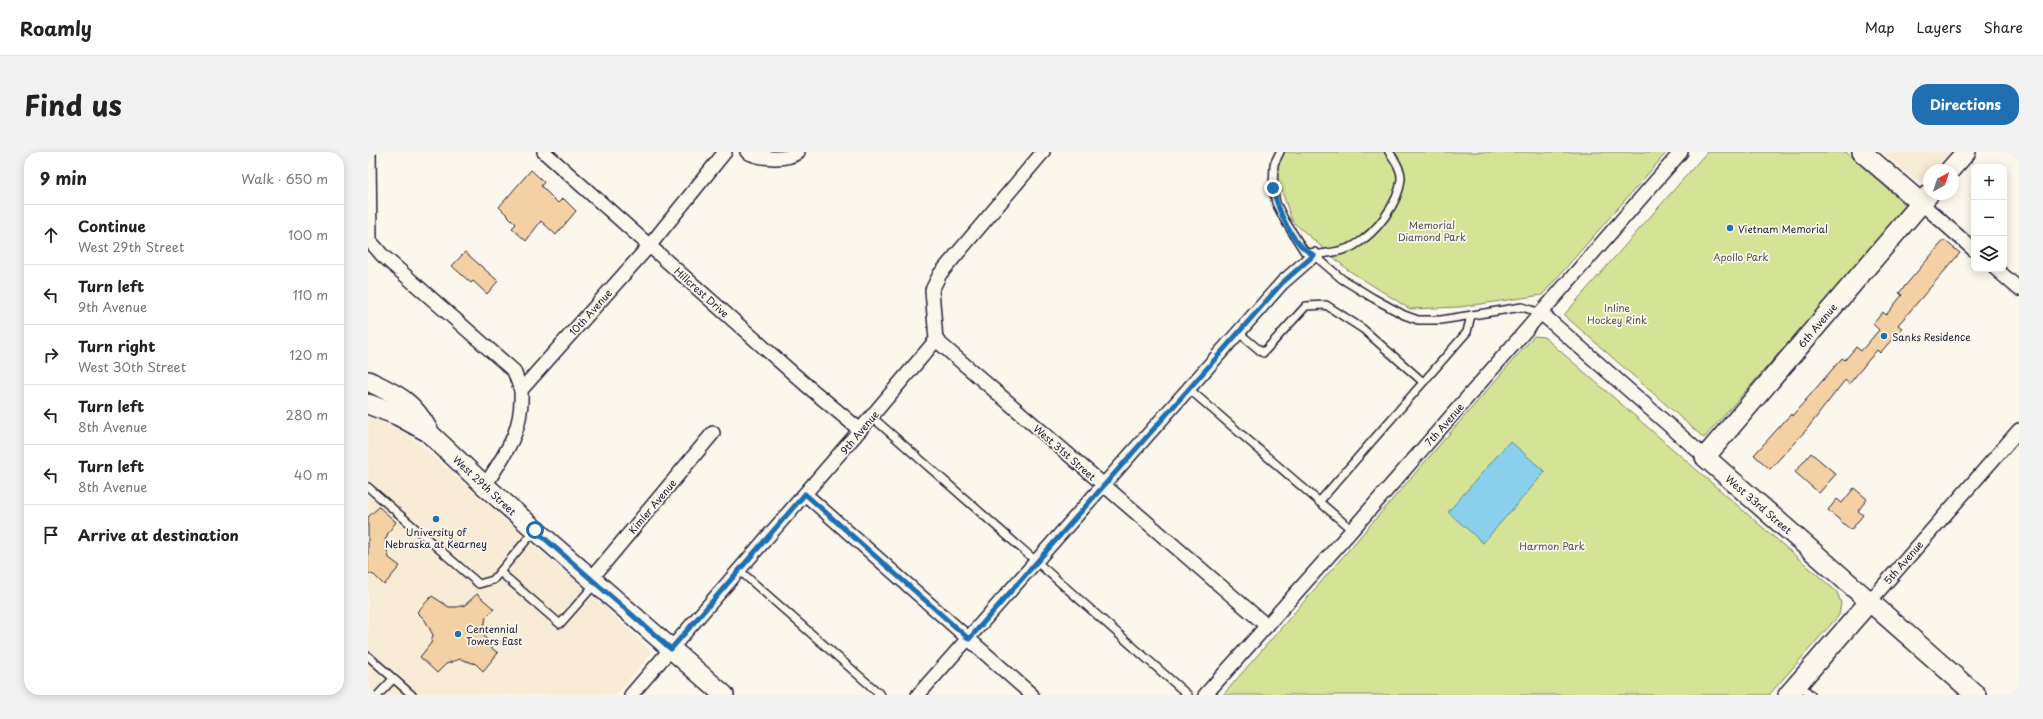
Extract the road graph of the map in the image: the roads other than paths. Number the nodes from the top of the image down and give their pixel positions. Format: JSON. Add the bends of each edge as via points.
{"nodes":[{"id":1,"x":369,"y":152,"type":"edge"},
{"id":2,"x":544,"y":152,"type":"edge"},
{"id":3,"x":726,"y":152,"type":"edge"},
{"id":4,"x":747,"y":152,"type":"edge"},
{"id":5,"x":798,"y":152,"type":"edge"},
{"id":6,"x":1043,"y":152,"type":"edge"},
{"id":7,"x":1280,"y":152,"type":"edge"},
{"id":8,"x":1389,"y":152,"type":"edge"},
{"id":9,"x":1681,"y":152,"type":"edge"},
{"id":10,"x":1862,"y":152,"type":"edge"},
{"id":11,"x":1966,"y":152,"type":"edge"},
{"id":12,"x":1955,"y":164,"type":"edge"},
{"id":13,"x":1923,"y":198,"type":"edge"},
{"id":14,"x":1924,"y":200,"type":"edge"},
{"id":15,"x":1926,"y":200,"type":"edge"},
{"id":16,"x":650,"y":245,"type":"junction"},
{"id":17,"x":1971,"y":247,"type":"edge"},
{"id":18,"x":1314,"y":255,"type":"junction"},
{"id":19,"x":1999,"y":272,"type":"edge"},
{"id":20,"x":2019,"y":289,"type":"edge"},
{"id":21,"x":1541,"y":313,"type":"junction"},
{"id":22,"x":1471,"y":315,"type":"junction"},
{"id":23,"x":1239,"y":333,"type":"junction"},
{"id":24,"x":936,"y":340,"type":"junction"},
{"id":25,"x":368,"y":367,"type":"edge"},
{"id":26,"x":368,"y":381,"type":"edge"},
{"id":27,"x":1423,"y":382,"type":"junction"},
{"id":28,"x":1189,"y":389,"type":"junction"},
{"id":29,"x":521,"y":390,"type":"junction"},
{"id":30,"x":389,"y":391,"type":"junction"},
{"id":31,"x":368,"y":404,"type":"edge"},
{"id":32,"x":872,"y":416,"type":"junction"},
{"id":33,"x":860,"y":430,"type":"junction"},
{"id":34,"x":2019,"y":430,"type":"edge"},
{"id":35,"x":428,"y":432,"type":"junction"},
{"id":36,"x":713,"y":433,"type":"dead end"},
{"id":37,"x":1705,"y":457,"type":"junction"},
{"id":38,"x":485,"y":486,"type":"junction"},
{"id":39,"x":1104,"y":486,"type":"junction"},
{"id":40,"x":368,"y":487,"type":"edge"},
{"id":41,"x":805,"y":494,"type":"junction"},
{"id":42,"x":1320,"y":502,"type":"junction"},
{"id":43,"x":535,"y":530,"type":"junction"},
{"id":44,"x":1352,"y":530,"type":"junction"},
{"id":45,"x":1037,"y":562,"type":"junction"},
{"id":46,"x":739,"y":570,"type":"junction"},
{"id":47,"x":500,"y":572,"type":"junction"},
{"id":48,"x":593,"y":581,"type":"junction"},
{"id":49,"x":1870,"y":602,"type":"junction"},
{"id":50,"x":1267,"y":626,"type":"junction"},
{"id":51,"x":969,"y":639,"type":"junction"},
{"id":52,"x":671,"y":649,"type":"junction"},
{"id":53,"x":368,"y":656,"type":"edge"},
{"id":54,"x":394,"y":678,"type":"junction"},
{"id":55,"x":1799,"y":691,"type":"edge"},
{"id":56,"x":378,"y":695,"type":"edge"},
{"id":57,"x":412,"y":695,"type":"edge"},
{"id":58,"x":631,"y":695,"type":"edge"},
{"id":59,"x":724,"y":695,"type":"edge"},
{"id":60,"x":881,"y":695,"type":"edge"},
{"id":61,"x":918,"y":695,"type":"edge"},
{"id":62,"x":1032,"y":695,"type":"edge"},
{"id":63,"x":1188,"y":695,"type":"edge"},
{"id":64,"x":1205,"y":695,"type":"edge"},
{"id":65,"x":1976,"y":695,"type":"edge"}],
"edges":[{"from":1,"to":29,"type":"street","via":[[370,241],[382,255],[514,371]]},
{"from":2,"to":16,"type":"street","name":"Hillcrest Drive"},
{"from":3,"to":16,"type":"street","name":"10th Avenue"},
{"from":4,"to":5,"type":"street","via":[[769,159]]},
{"from":6,"to":24,"type":"street","via":[[940,274],[932,290]]},
{"from":7,"to":18,"type":"lane","via":[[1274,164],[1273,188],[1276,203],[1304,251]]},
{"from":8,"to":18,"type":"lane","via":[[1395,159],[1402,178],[1392,206],[1373,232],[1354,246]]},
{"from":9,"to":21,"type":"street","name":"7th Avenue"},
{"from":10,"to":13,"type":"street"},
{"from":11,"to":12,"type":"street"},
{"from":14,"to":37,"type":"street","name":"6th Avenue"},
{"from":15,"to":17,"type":"street"},
{"from":16,"to":29,"type":"street","name":"10th Avenue"},
{"from":16,"to":33,"type":"street","name":"Hillcrest Drive","via":[[804,384]]},
{"from":18,"to":22,"type":"lane","via":[[1342,278],[1404,315],[1418,320],[1441,320]]},
{"from":18,"to":23,"type":"street","via":[[1282,283]]},
{"from":19,"to":20,"type":"street"},
{"from":21,"to":22,"type":"lane","via":[[1522,307]]},
{"from":21,"to":37,"type":"street","name":"West 33rd Street"},
{"from":21,"to":44,"type":"street","name":"7th Avenue"},
{"from":22,"to":27,"type":"lane","via":[[1467,332]]},
{"from":23,"to":27,"type":"lane","via":[[1263,353],[1306,306],[1326,305],[1363,329]]},
{"from":23,"to":28,"type":"street"},
{"from":24,"to":32,"type":"street","name":"9th Avenue"},
{"from":24,"to":39,"type":"street","name":"West 31st Street"},
{"from":25,"to":30,"type":"street"},
{"from":26,"to":30,"type":"street","name":"West 29th Street"},
{"from":27,"to":42,"type":"lane"},
{"from":28,"to":39,"type":"street"},
{"from":28,"to":42,"type":"lane"},
{"from":29,"to":38,"type":"street","via":[[522,410],[516,433]]},
{"from":30,"to":35,"type":"street","name":"West 29th Street","via":[[407,402],[419,414]]},
{"from":31,"to":35,"type":"street","name":"West 29th Street","via":[[397,415]]},
{"from":32,"to":33,"type":"street","name":"9th Avenue"},
{"from":32,"to":45,"type":"lane"},
{"from":33,"to":41,"type":"street","name":"9th Avenue"},
{"from":34,"to":49,"type":"street","name":"5th Avenue"},
{"from":35,"to":38,"type":"street","name":"West 29th Street"},
{"from":36,"to":48,"type":"street","name":"Kimler Avenue"},
{"from":37,"to":49,"type":"street","name":"West 33rd Street"},
{"from":38,"to":43,"type":"street","name":"West 29th Street"},
{"from":39,"to":45,"type":"street"},
{"from":39,"to":50,"type":"street","name":"West 31st Street"},
{"from":40,"to":47,"type":"lane","via":[[479,584],[493,580]]},
{"from":41,"to":46,"type":"street","name":"9th Avenue"},
{"from":41,"to":51,"type":"street"},
{"from":42,"to":44,"type":"lane"},
{"from":43,"to":47,"type":"lane"},
{"from":43,"to":48,"type":"street","name":"West 29th Street"},
{"from":44,"to":50,"type":"street","name":"7th Avenue"},
{"from":45,"to":51,"type":"street"},
{"from":45,"to":63,"type":"lane"},
{"from":46,"to":52,"type":"street","name":"9th Avenue"},
{"from":46,"to":60,"type":"lane"},
{"from":47,"to":48,"type":"lane","via":[[560,624]]},
{"from":48,"to":52,"type":"street","name":"West 29th Street"},
{"from":49,"to":55,"type":"street","name":"5th Avenue"},
{"from":49,"to":65,"type":"street","name":"West 33rd Street"},
{"from":50,"to":64,"type":"street","name":"7th Avenue"},
{"from":51,"to":61,"type":"street"},
{"from":51,"to":62,"type":"street"},
{"from":52,"to":58,"type":"street","name":"9th Avenue"},
{"from":52,"to":59,"type":"street","name":"West 29th Street"},
{"from":53,"to":54,"type":"lane"},
{"from":54,"to":56,"type":"lane"},
{"from":54,"to":57,"type":"lane"}]}
